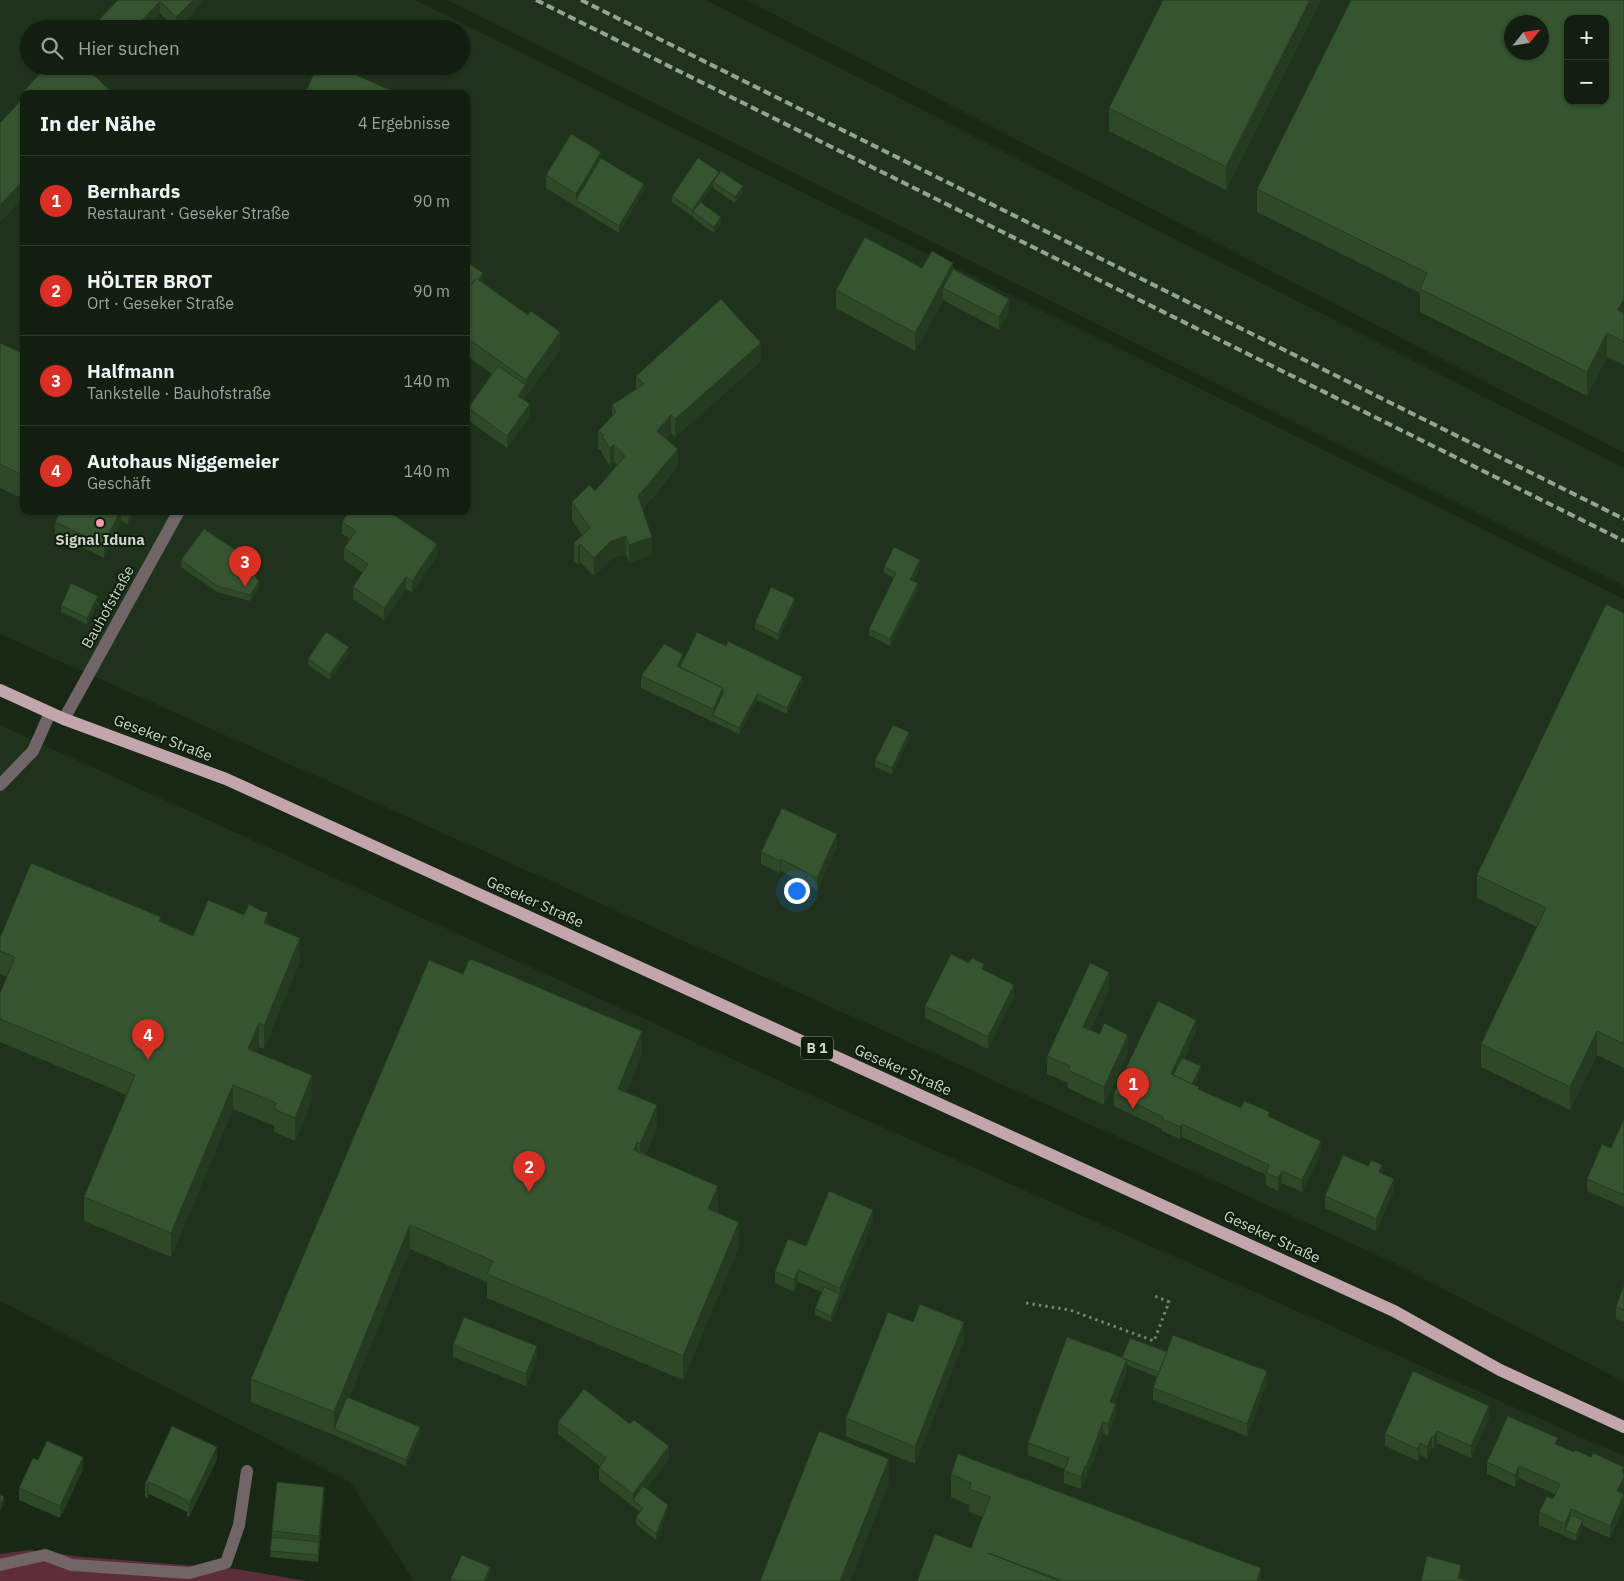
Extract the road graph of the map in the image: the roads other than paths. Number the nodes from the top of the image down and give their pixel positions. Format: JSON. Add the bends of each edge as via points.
{"nodes":[{"id":1,"x":177,"y":515,"type":"edge"},
{"id":2,"x":0,"y":690,"type":"edge"},
{"id":3,"x":50,"y":713,"type":"junction"},
{"id":4,"x":64,"y":718,"type":"junction"},
{"id":5,"x":0,"y":785,"type":"edge"},
{"id":6,"x":1624,"y":1427,"type":"edge"},
{"id":7,"x":247,"y":1471,"type":"dead end"},
{"id":8,"x":0,"y":1565,"type":"edge"}],
"edges":[{"from":1,"to":4,"type":"street","name":"Bauhofstraße"},
{"from":2,"to":3,"type":"main road","name":"Geseker Straße","number":"B 1"},
{"from":3,"to":4,"type":"main road","name":"Geseker Straße","number":"B 1"},
{"from":3,"to":5,"type":"street","via":[[34,751]]},
{"from":4,"to":6,"type":"main road","name":"Geseker Straße","number":"B 1","via":[[226,779],[1394,1311],[1500,1370]]},
{"from":7,"to":8,"type":"street","via":[[239,1525],[226,1563],[189,1573],[72,1565],[45,1555]]}]}
